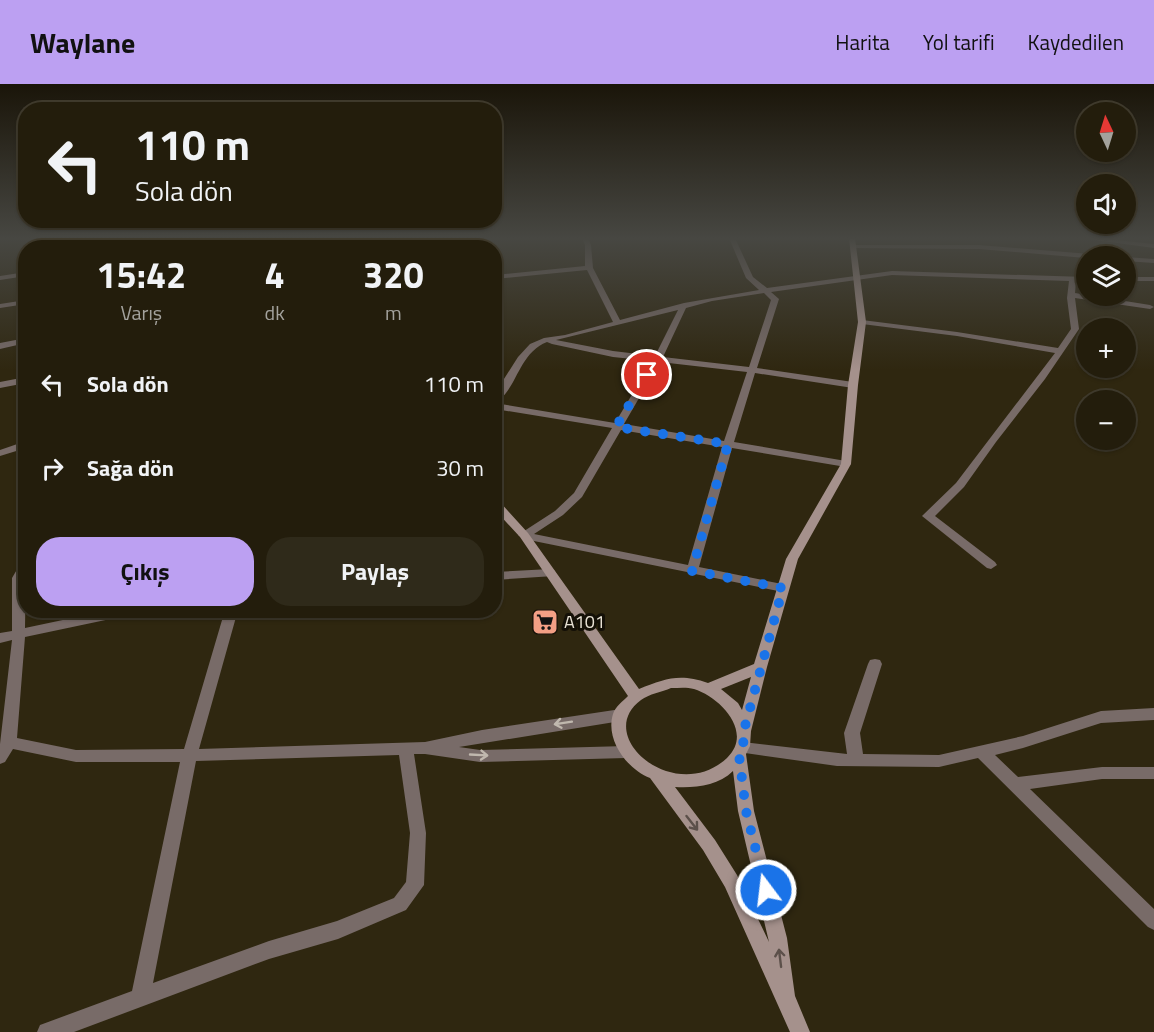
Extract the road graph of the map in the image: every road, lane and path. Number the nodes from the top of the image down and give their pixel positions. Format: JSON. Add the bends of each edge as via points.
{"nodes":[{"id":1,"x":597,"y":282,"type":"edge"},
{"id":2,"x":755,"y":282,"type":"edge"},
{"id":3,"x":819,"y":282,"type":"edge"},
{"id":4,"x":857,"y":282,"type":"edge"},
{"id":5,"x":1073,"y":282,"type":"edge"},
{"id":6,"x":765,"y":290,"type":"junction"},
{"id":7,"x":1072,"y":295,"type":"junction"},
{"id":8,"x":1076,"y":295,"type":"edge"},
{"id":9,"x":18,"y":303,"type":"edge"},
{"id":10,"x":1136,"y":303,"type":"edge"},
{"id":11,"x":684,"y":305,"type":"junction"},
{"id":12,"x":0,"y":306,"type":"edge"},
{"id":13,"x":1150,"y":307,"type":"dead end"},
{"id":14,"x":862,"y":321,"type":"junction"},
{"id":15,"x":617,"y":323,"type":"junction"},
{"id":16,"x":542,"y":340,"type":"junction"},
{"id":17,"x":18,"y":342,"type":"edge"},
{"id":18,"x":0,"y":346,"type":"edge"},
{"id":19,"x":1060,"y":351,"type":"junction"},
{"id":20,"x":658,"y":358,"type":"junction"},
{"id":21,"x":754,"y":370,"type":"junction"},
{"id":22,"x":18,"y":382,"type":"edge"},
{"id":23,"x":0,"y":385,"type":"edge"},
{"id":24,"x":853,"y":385,"type":"junction"},
{"id":25,"x":502,"y":390,"type":"edge"},
{"id":26,"x":502,"y":407,"type":"edge"},
{"id":27,"x":616,"y":427,"type":"junction"},
{"id":28,"x":728,"y":444,"type":"junction"},
{"id":29,"x":18,"y":447,"type":"edge"},
{"id":30,"x":0,"y":453,"type":"edge"},
{"id":31,"x":846,"y":464,"type":"junction"},
{"id":32,"x":502,"y":511,"type":"edge"},
{"id":33,"x":524,"y":535,"type":"junction"},
{"id":34,"x":991,"y":565,"type":"dead end"},
{"id":35,"x":692,"y":571,"type":"junction"},
{"id":36,"x":550,"y":573,"type":"junction"},
{"id":37,"x":502,"y":576,"type":"edge"},
{"id":38,"x":783,"y":588,"type":"junction"},
{"id":39,"x":20,"y":618,"type":"edge"},
{"id":40,"x":97,"y":618,"type":"edge"},
{"id":41,"x":230,"y":618,"type":"edge"},
{"id":42,"x":19,"y":635,"type":"junction"},
{"id":43,"x":0,"y":638,"type":"edge"},
{"id":44,"x":875,"y":664,"type":"dead end"},
{"id":45,"x":760,"y":667,"type":"junction"},
{"id":46,"x":707,"y":689,"type":"junction"},
{"id":47,"x":635,"y":695,"type":"junction"},
{"id":48,"x":1154,"y":714,"type":"edge"},
{"id":49,"x":621,"y":715,"type":"junction"},
{"id":50,"x":744,"y":730,"type":"junction"},
{"id":51,"x":9,"y":742,"type":"junction"},
{"id":52,"x":425,"y":748,"type":"junction"},
{"id":53,"x":406,"y":749,"type":"junction"},
{"id":54,"x":626,"y":752,"type":"junction"},
{"id":55,"x":741,"y":752,"type":"junction"},
{"id":56,"x":981,"y":752,"type":"junction"},
{"id":57,"x":189,"y":757,"type":"junction"},
{"id":58,"x":0,"y":758,"type":"edge"},
{"id":59,"x":856,"y":760,"type":"junction"},
{"id":60,"x":1154,"y":773,"type":"edge"},
{"id":61,"x":657,"y":776,"type":"junction"},
{"id":62,"x":1014,"y":784,"type":"junction"},
{"id":63,"x":1154,"y":921,"type":"edge"},
{"id":64,"x":141,"y":996,"type":"junction"},
{"id":65,"x":785,"y":996,"type":"junction"},
{"id":66,"x":47,"y":1032,"type":"edge"},
{"id":67,"x":800,"y":1032,"type":"edge"}],
"edges":[{"from":1,"to":15,"type":"street"},
{"from":2,"to":6,"type":"street"},
{"from":3,"to":6,"type":"street"},
{"from":4,"to":14,"type":"main road"},
{"from":5,"to":7,"type":"street"},
{"from":6,"to":11,"type":"street"},
{"from":6,"to":21,"type":"street","via":[[775,299]]},
{"from":7,"to":8,"type":"street"},
{"from":7,"to":19,"type":"street","via":[[1075,329]]},
{"from":9,"to":12,"type":"street"},
{"from":10,"to":13,"type":"street"},
{"from":11,"to":15,"type":"street"},
{"from":11,"to":20,"type":"street"},
{"from":14,"to":19,"type":"street"},
{"from":14,"to":24,"type":"main road"},
{"from":15,"to":16,"type":"street"},
{"from":16,"to":20,"type":"street"},
{"from":16,"to":25,"type":"street","via":[[522,355]]},
{"from":17,"to":18,"type":"street"},
{"from":19,"to":34,"type":"street","via":[[960,485],[928,516]]},
{"from":20,"to":21,"type":"street"},
{"from":20,"to":27,"type":"street"},
{"from":21,"to":24,"type":"street"},
{"from":21,"to":28,"type":"street"},
{"from":22,"to":23,"type":"street"},
{"from":24,"to":31,"type":"main road"},
{"from":26,"to":27,"type":"street"},
{"from":27,"to":28,"type":"street"},
{"from":27,"to":33,"type":"street","via":[[578,495],[559,513]]},
{"from":28,"to":31,"type":"street"},
{"from":28,"to":35,"type":"street"},
{"from":29,"to":30,"type":"street"},
{"from":31,"to":38,"type":"main road","via":[[792,559]]},
{"from":32,"to":33,"type":"main road"},
{"from":33,"to":35,"type":"street"},
{"from":33,"to":36,"type":"main road"},
{"from":35,"to":38,"type":"street"},
{"from":36,"to":37,"type":"street"},
{"from":36,"to":47,"type":"main road"},
{"from":38,"to":45,"type":"main road"},
{"from":39,"to":42,"type":"street"},
{"from":40,"to":42,"type":"street"},
{"from":41,"to":57,"type":"street"},
{"from":42,"to":43,"type":"street"},
{"from":42,"to":51,"type":"street"},
{"from":44,"to":59,"type":"street","via":[[852,733]]},
{"from":45,"to":46,"type":"main road"},
{"from":45,"to":50,"type":"main road"},
{"from":46,"to":47,"type":"main road","via":[[691,683],[670,683]]},
{"from":46,"to":50,"type":"main road","via":[[727,700],[739,715]]},
{"from":47,"to":49,"type":"main road"},
{"from":48,"to":56,"type":"street","via":[[1101,717]]},
{"from":49,"to":52,"type":"street","one_way":true,"via":[[482,735]]},
{"from":49,"to":54,"type":"main road","via":[[619,737]]},
{"from":50,"to":55,"type":"main road"},
{"from":51,"to":57,"type":"street","via":[[76,756]]},
{"from":51,"to":58,"type":"street"},
{"from":52,"to":53,"type":"street"},
{"from":52,"to":54,"type":"street","one_way":true,"via":[[480,756]]},
{"from":53,"to":57,"type":"street"},
{"from":53,"to":64,"type":"street","via":[[418,833],[415,885],[400,903],[338,930]]},
{"from":54,"to":61,"type":"main road","via":[[639,766]]},
{"from":55,"to":59,"type":"street"},
{"from":55,"to":61,"type":"main road","via":[[719,775],[699,781]]},
{"from":65,"to":55,"type":"main road","one_way":true,"via":[[778,938],[746,811]]},
{"from":56,"to":59,"type":"street","via":[[939,761]]},
{"from":56,"to":62,"type":"street"},
{"from":57,"to":64,"type":"street"},
{"from":60,"to":62,"type":"street","via":[[1102,773]]},
{"from":61,"to":65,"type":"main road","one_way":true,"via":[[731,881]]},
{"from":62,"to":63,"type":"street"},
{"from":64,"to":66,"type":"street"},
{"from":65,"to":67,"type":"main road"}]}
